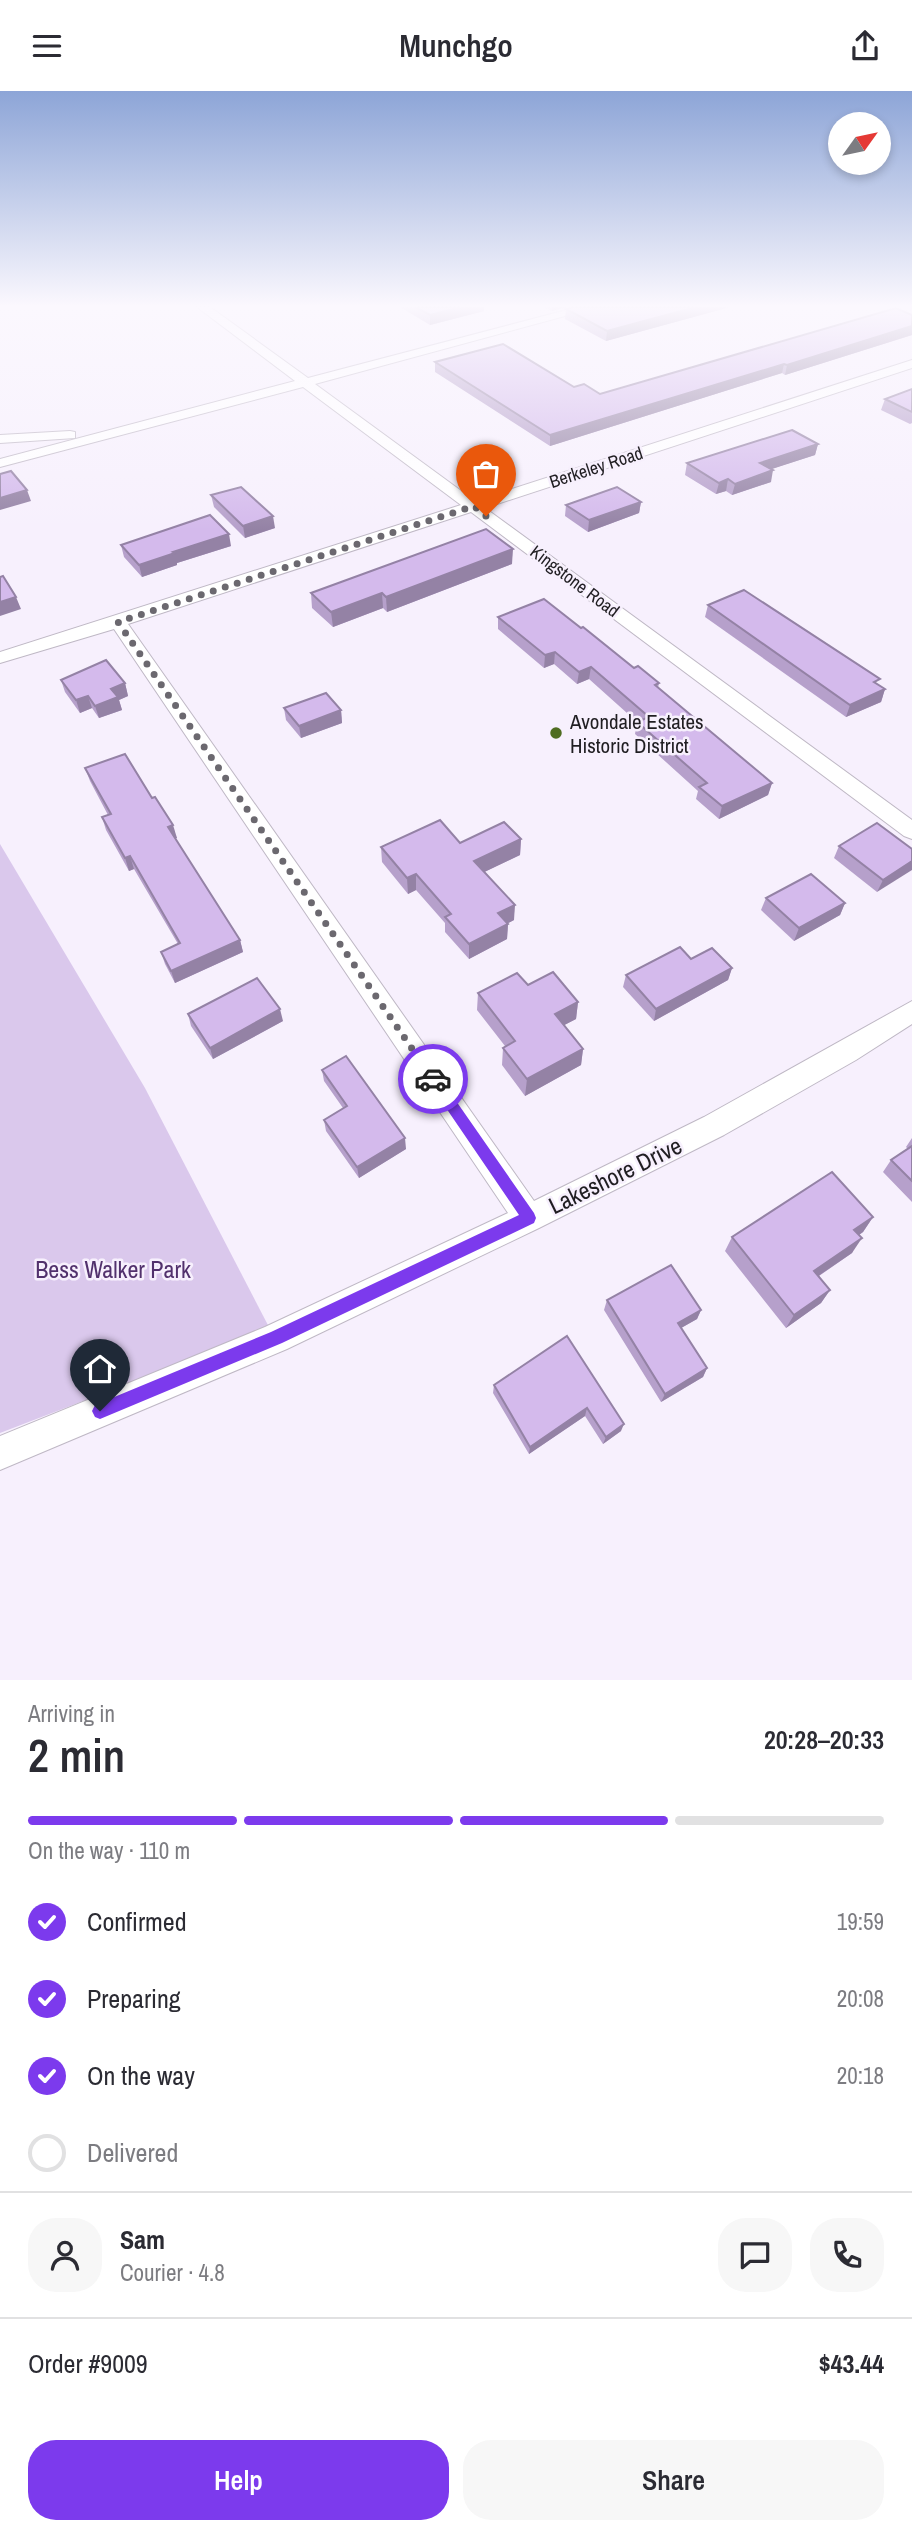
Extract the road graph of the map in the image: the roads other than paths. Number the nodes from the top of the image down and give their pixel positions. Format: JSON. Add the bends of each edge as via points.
{"nodes":[{"id":1,"x":310,"y":381,"type":"edge"},
{"id":2,"x":859,"y":381,"type":"edge"},
{"id":3,"x":307,"y":382,"type":"junction"},
{"id":4,"x":115,"y":433,"type":"junction"},
{"id":5,"x":17,"y":438,"type":"junction"},
{"id":6,"x":0,"y":439,"type":"edge"},
{"id":7,"x":28,"y":456,"type":"junction"},
{"id":8,"x":0,"y":463,"type":"edge"},
{"id":9,"x":474,"y":506,"type":"junction"},
{"id":10,"x":118,"y":622,"type":"junction"},
{"id":11,"x":0,"y":658,"type":"edge"},
{"id":12,"x":912,"y":831,"type":"edge"},
{"id":13,"x":912,"y":1011,"type":"edge"},
{"id":14,"x":529,"y":1218,"type":"junction"},
{"id":15,"x":0,"y":1453,"type":"edge"}],
"edges":[{"from":1,"to":3,"type":"street"},
{"from":2,"to":9,"type":"street","name":"Berkeley Road"},
{"from":3,"to":4,"type":"street"},
{"from":3,"to":9,"type":"street","name":"Kingstone Road"},
{"from":4,"to":5,"type":"street"},
{"from":4,"to":7,"type":"street"},
{"from":5,"to":6,"type":"street"},
{"from":5,"to":7,"type":"street"},
{"from":7,"to":8,"type":"street"},
{"from":9,"to":10,"type":"street","name":"Berkeley Road"},
{"from":9,"to":12,"type":"street","name":"Kingstone Road"},
{"from":10,"to":11,"type":"street","name":"Berkeley Road"},
{"from":10,"to":14,"type":"street"},
{"from":13,"to":14,"type":"street","name":"Lakeshore Drive","via":[[714,1126]]},
{"from":14,"to":15,"type":"street","name":"Lakeshore Drive","via":[[276,1338]]}]}
